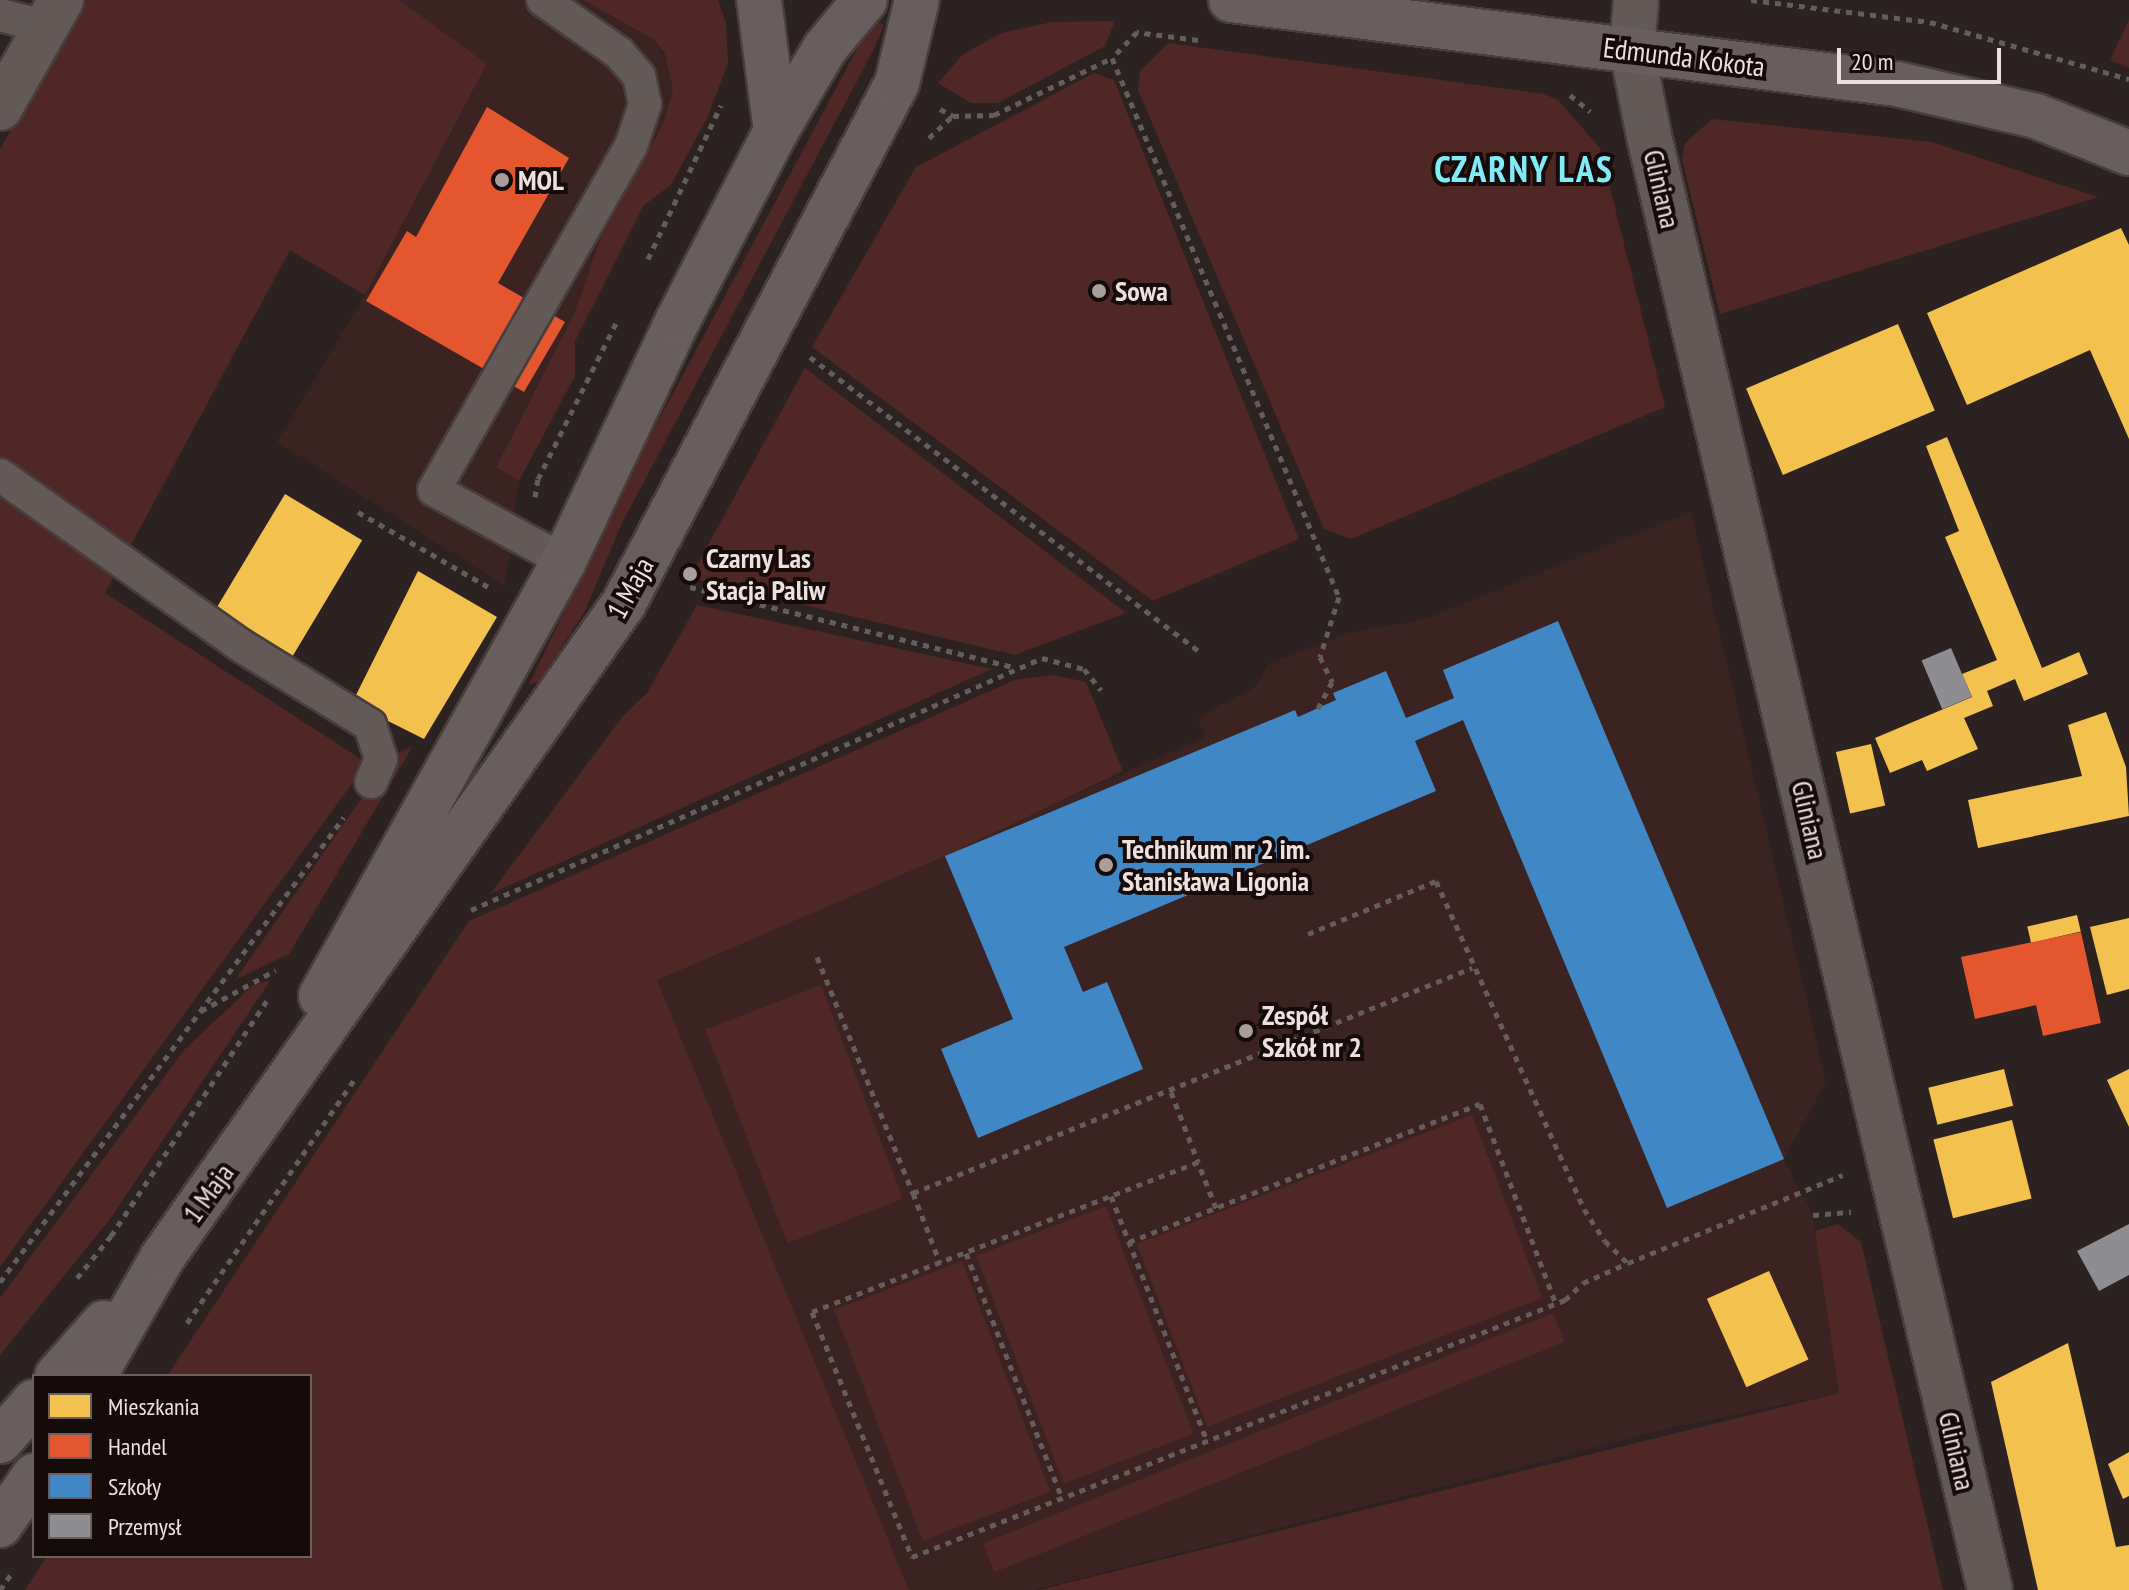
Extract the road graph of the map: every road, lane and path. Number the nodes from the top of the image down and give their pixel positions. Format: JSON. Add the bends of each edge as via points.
{"nodes":[{"id":1,"x":543,"y":0,"type":"edge"},
{"id":2,"x":759,"y":0,"type":"edge"},
{"id":3,"x":865,"y":0,"type":"edge"},
{"id":4,"x":917,"y":0,"type":"edge"},
{"id":5,"x":1231,"y":0,"type":"edge"},
{"id":6,"x":1636,"y":0,"type":"edge"},
{"id":7,"x":1751,"y":0,"type":"edge"},
{"id":8,"x":54,"y":13,"type":"edge"},
{"id":9,"x":0,"y":15,"type":"edge"},
{"id":10,"x":1137,"y":32,"type":"dead end"},
{"id":11,"x":1632,"y":50,"type":"junction"},
{"id":12,"x":2129,"y":79,"type":"edge"},
{"id":13,"x":0,"y":108,"type":"edge"},
{"id":14,"x":953,"y":116,"type":"dead end"},
{"id":15,"x":776,"y":131,"type":"junction"},
{"id":16,"x":923,"y":144,"type":"dead end"},
{"id":17,"x":2129,"y":153,"type":"edge"},
{"id":18,"x":799,"y":349,"type":"dead end"},
{"id":19,"x":0,"y":475,"type":"edge"},
{"id":20,"x":358,"y":512,"type":"dead end"},
{"id":21,"x":564,"y":561,"type":"junction"},
{"id":22,"x":676,"y":584,"type":"dead end"},
{"id":23,"x":498,"y":592,"type":"dead end"},
{"id":24,"x":1202,"y":653,"type":"dead end"},
{"id":25,"x":1015,"y":668,"type":"junction"},
{"id":26,"x":1101,"y":690,"type":"dead end"},
{"id":27,"x":1318,"y":708,"type":"dead end"},
{"id":28,"x":371,"y":782,"type":"joint"},
{"id":29,"x":461,"y":915,"type":"dead end"},
{"id":30,"x":1308,"y":934,"type":"dead end"},
{"id":31,"x":817,"y":957,"type":"dead end"},
{"id":32,"x":1472,"y":968,"type":"junction"},
{"id":33,"x":274,"y":990,"type":"dead end"},
{"id":34,"x":1171,"y":1092,"type":"junction"},
{"id":35,"x":255,"y":1127,"type":"junction"},
{"id":36,"x":1198,"y":1162,"type":"junction"},
{"id":37,"x":1890,"y":1162,"type":"junction"},
{"id":38,"x":913,"y":1193,"type":"junction"},
{"id":39,"x":1111,"y":1196,"type":"junction"},
{"id":40,"x":1216,"y":1208,"type":"junction"},
{"id":41,"x":1129,"y":1242,"type":"junction"},
{"id":42,"x":966,"y":1253,"type":"junction"},
{"id":43,"x":162,"y":1258,"type":"junction"},
{"id":44,"x":940,"y":1263,"type":"junction"},
{"id":45,"x":1628,"y":1263,"type":"junction"},
{"id":46,"x":0,"y":1282,"type":"edge"},
{"id":47,"x":71,"y":1285,"type":"dead end"},
{"id":48,"x":1556,"y":1304,"type":"junction"},
{"id":49,"x":59,"y":1374,"type":"edge"},
{"id":50,"x":95,"y":1374,"type":"edge"},
{"id":51,"x":32,"y":1404,"type":"edge"},
{"id":52,"x":0,"y":1441,"type":"edge"},
{"id":53,"x":1207,"y":1441,"type":"junction"},
{"id":54,"x":32,"y":1479,"type":"edge"},
{"id":55,"x":1062,"y":1498,"type":"junction"},
{"id":56,"x":0,"y":1525,"type":"edge"},
{"id":57,"x":1990,"y":1590,"type":"edge"}],
"edges":[{"from":1,"to":21,"type":"lane","via":[[619,53],[639,76],[645,104],[631,146],[434,490]]},
{"from":2,"to":15,"type":"street"},
{"from":3,"to":15,"type":"street","name":"1 Maja","via":[[825,48]]},
{"from":4,"to":35,"type":"street","name":"1 Maja","via":[[897,83],[624,603]]},
{"from":5,"to":11,"type":"street","name":"Edmunda Kokota"},
{"from":6,"to":11,"type":"street","name":"Gliniana"},
{"from":7,"to":12,"type":"path","via":[[1930,22]]},
{"from":8,"to":9,"type":"lane"},
{"from":8,"to":13,"type":"street"},
{"from":10,"to":27,"type":"path","via":[[1112,58],[1339,597],[1320,657],[1332,682]]},
{"from":11,"to":17,"type":"street","name":"Edmunda Kokota","via":[[1897,84],[2036,116]]},
{"from":11,"to":37,"type":"street","name":"Gliniana"},
{"from":14,"to":16,"type":"path"},
{"from":15,"to":21,"type":"street","name":"1 Maja","via":[[671,332]]},
{"from":18,"to":24,"type":"path"},
{"from":19,"to":28,"type":"lane","via":[[240,645],[370,725],[381,759]]},
{"from":20,"to":23,"type":"path"},
{"from":21,"to":35,"type":"street","name":"1 Maja","via":[[348,942]]},
{"from":22,"to":25,"type":"path"},
{"from":25,"to":26,"type":"path","via":[[1042,658],[1084,669]]},
{"from":25,"to":29,"type":"path"},
{"from":28,"to":46,"type":"path"},
{"from":30,"to":32,"type":"path","via":[[1436,881]]},
{"from":31,"to":38,"type":"path"},
{"from":32,"to":34,"type":"path"},
{"from":32,"to":45,"type":"path","via":[[1584,1209]]},
{"from":33,"to":47,"type":"path","via":[[111,1236]]},
{"from":34,"to":36,"type":"path"},
{"from":34,"to":38,"type":"path"},
{"from":35,"to":43,"type":"street","name":"1 Maja"},
{"from":36,"to":39,"type":"path"},
{"from":36,"to":40,"type":"path"},
{"from":37,"to":45,"type":"path","via":[[1827,1181]]},
{"from":37,"to":57,"type":"street","name":"Gliniana"},
{"from":38,"to":44,"type":"path"},
{"from":39,"to":41,"type":"path"},
{"from":39,"to":42,"type":"path"},
{"from":40,"to":41,"type":"path"},
{"from":40,"to":48,"type":"path","via":[[1480,1104]]},
{"from":41,"to":53,"type":"path"},
{"from":42,"to":44,"type":"path"},
{"from":42,"to":55,"type":"path"},
{"from":43,"to":49,"type":"street","name":"1 Maja"},
{"from":43,"to":50,"type":"street","name":"1 Maja"},
{"from":44,"to":55,"type":"path","via":[[812,1312],[912,1557]]},
{"from":45,"to":48,"type":"path","via":[[1583,1283]]},
{"from":48,"to":53,"type":"path"},
{"from":51,"to":52,"type":"street"},
{"from":53,"to":55,"type":"path"},
{"from":54,"to":56,"type":"street"}]}
